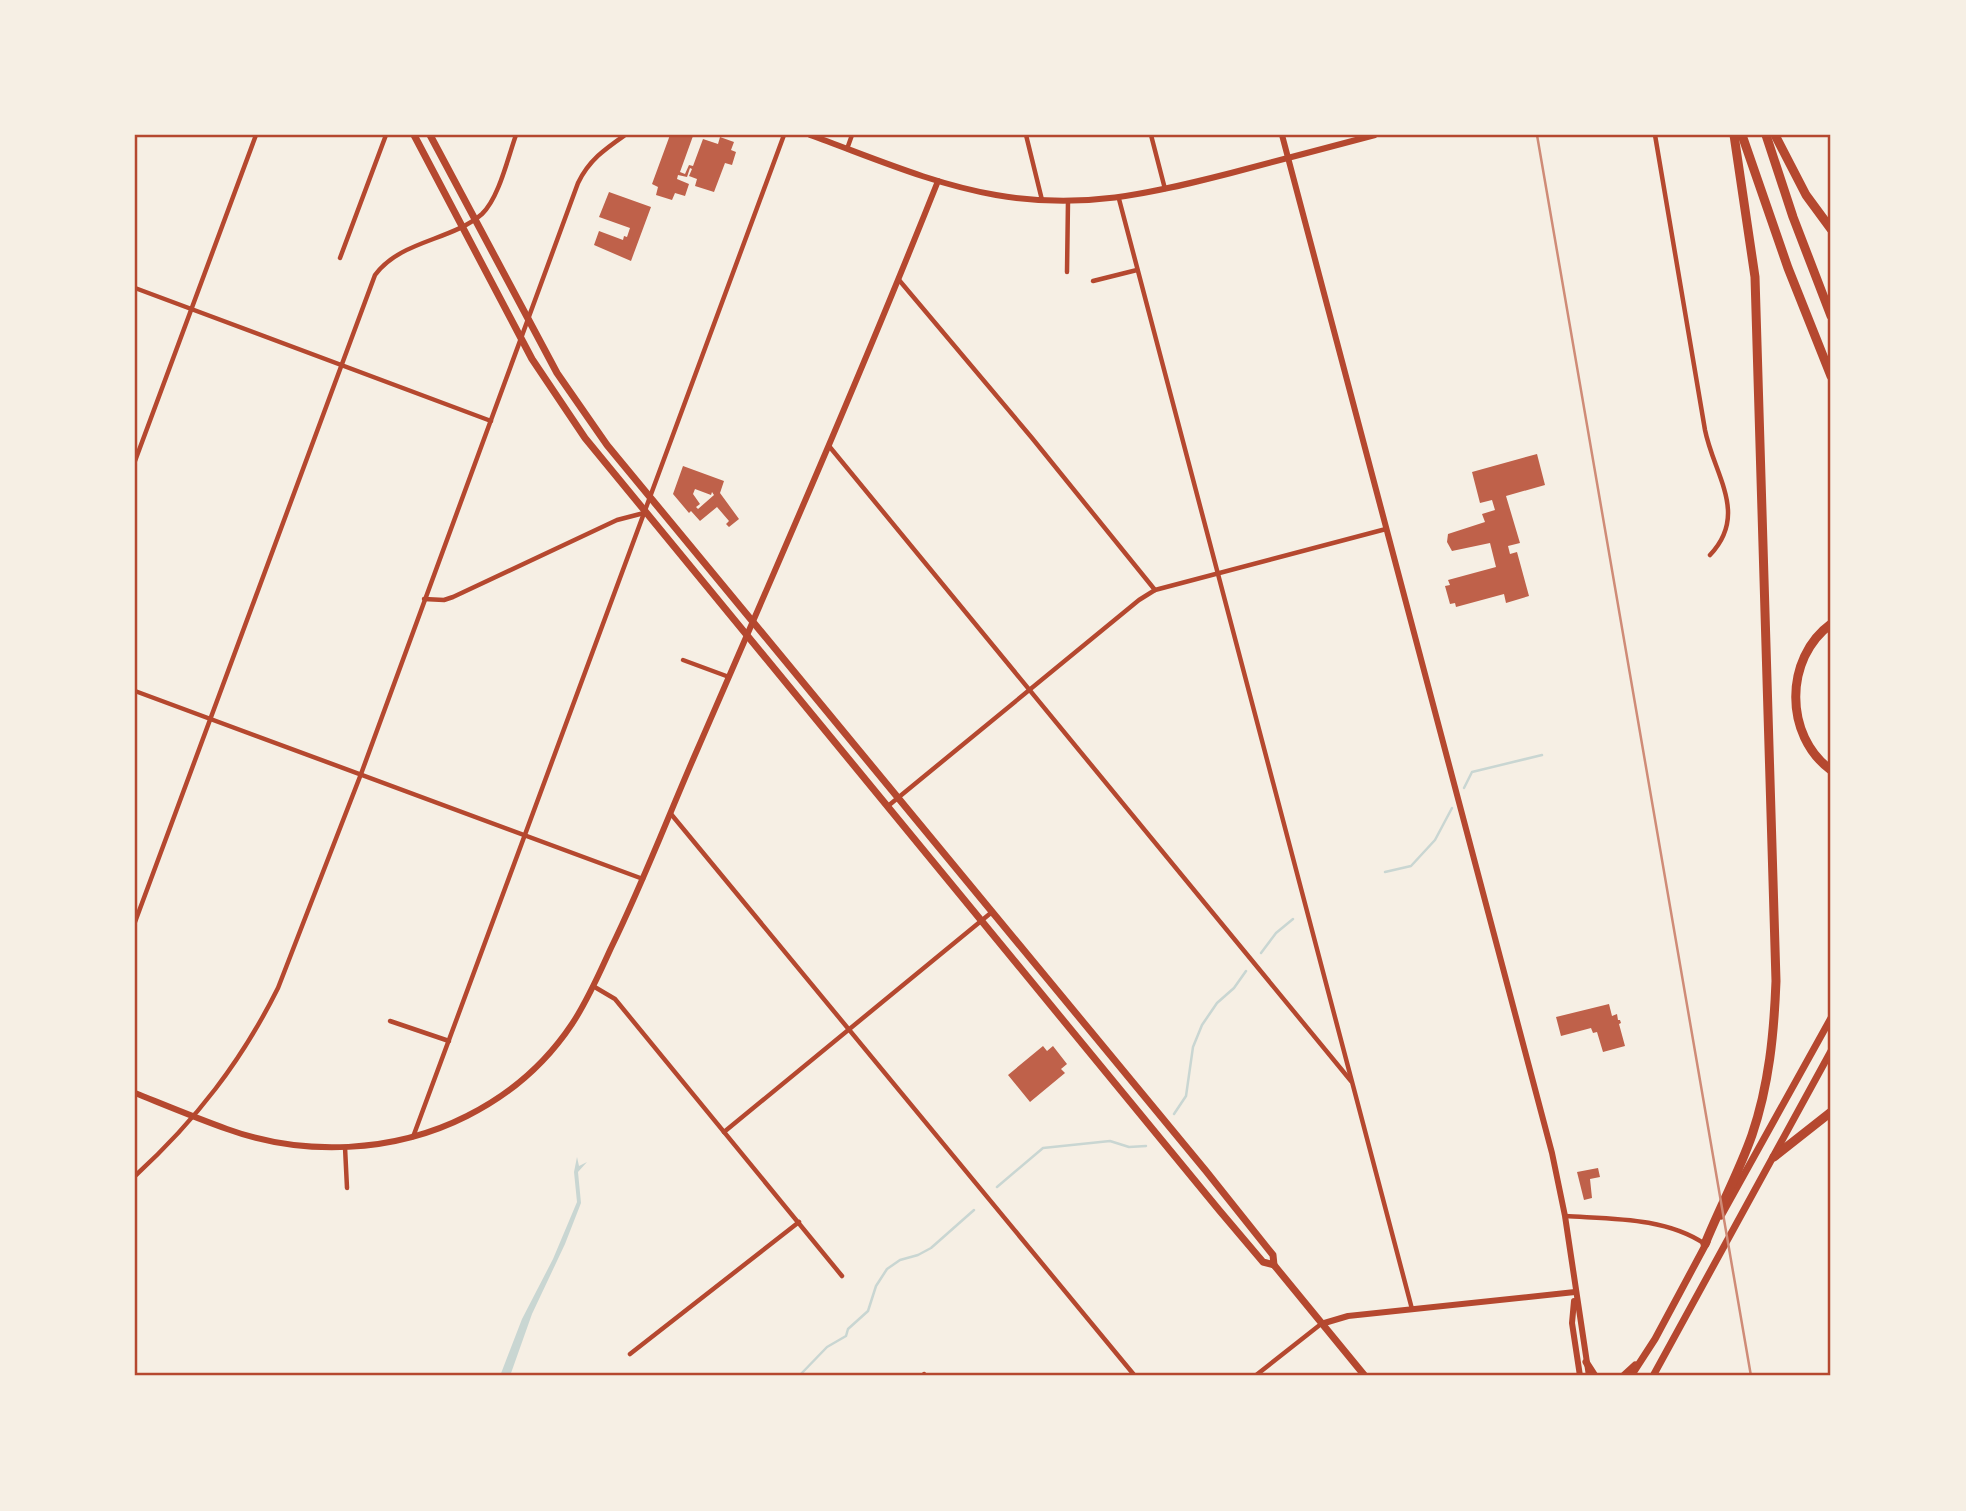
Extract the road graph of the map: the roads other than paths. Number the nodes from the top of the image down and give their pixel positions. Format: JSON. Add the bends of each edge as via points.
{"nodes":[{"id":1,"x":256,"y":135,"type":"edge"},
{"id":2,"x":386,"y":135,"type":"edge"},
{"id":3,"x":414,"y":135,"type":"edge"},
{"id":4,"x":430,"y":135,"type":"edge"},
{"id":5,"x":516,"y":135,"type":"edge"},
{"id":6,"x":625,"y":135,"type":"edge"},
{"id":7,"x":783,"y":135,"type":"edge"},
{"id":8,"x":810,"y":135,"type":"edge"},
{"id":9,"x":852,"y":135,"type":"edge"},
{"id":10,"x":1026,"y":135,"type":"edge"},
{"id":11,"x":1152,"y":135,"type":"edge"},
{"id":12,"x":1282,"y":135,"type":"edge"},
{"id":13,"x":1374,"y":135,"type":"edge"},
{"id":14,"x":1655,"y":135,"type":"edge"},
{"id":15,"x":1734,"y":135,"type":"edge"},
{"id":16,"x":1742,"y":135,"type":"edge"},
{"id":17,"x":1766,"y":135,"type":"edge"},
{"id":18,"x":1775,"y":135,"type":"edge"},
{"id":19,"x":847,"y":149,"type":"junction"},
{"id":20,"x":1289,"y":158,"type":"junction"},
{"id":21,"x":938,"y":181,"type":"junction"},
{"id":22,"x":1165,"y":190,"type":"junction"},
{"id":23,"x":1119,"y":199,"type":"junction"},
{"id":24,"x":1042,"y":200,"type":"junction"},
{"id":25,"x":1068,"y":201,"type":"junction"},
{"id":26,"x":474,"y":219,"type":"junction"},
{"id":27,"x":461,"y":225,"type":"junction"},
{"id":28,"x":1831,"y":229,"type":"edge"},
{"id":29,"x":340,"y":258,"type":"dead end"},
{"id":30,"x":1137,"y":270,"type":"junction"},
{"id":31,"x":1067,"y":272,"type":"dead end"},
{"id":32,"x":899,"y":280,"type":"junction"},
{"id":33,"x":1093,"y":281,"type":"dead end"},
{"id":34,"x":135,"y":288,"type":"edge"},
{"id":35,"x":191,"y":309,"type":"junction"},
{"id":36,"x":1831,"y":316,"type":"edge"},
{"id":37,"x":528,"y":320,"type":"junction"},
{"id":38,"x":521,"y":339,"type":"junction"},
{"id":39,"x":341,"y":365,"type":"junction"},
{"id":40,"x":1831,"y":376,"type":"edge"},
{"id":41,"x":491,"y":421,"type":"junction"},
{"id":42,"x":830,"y":446,"type":"junction"},
{"id":43,"x":135,"y":461,"type":"edge"},
{"id":44,"x":650,"y":498,"type":"junction"},
{"id":45,"x":644,"y":512,"type":"junction"},
{"id":46,"x":1387,"y":529,"type":"junction"},
{"id":47,"x":1710,"y":555,"type":"dead end"},
{"id":48,"x":1219,"y":574,"type":"junction"},
{"id":49,"x":1155,"y":590,"type":"junction"},
{"id":50,"x":425,"y":599,"type":"junction"},
{"id":51,"x":753,"y":622,"type":"junction"},
{"id":52,"x":1831,"y":624,"type":"edge"},
{"id":53,"x":747,"y":637,"type":"junction"},
{"id":54,"x":683,"y":660,"type":"dead end"},
{"id":55,"x":729,"y":677,"type":"junction"},
{"id":56,"x":1028,"y":690,"type":"junction"},
{"id":57,"x":135,"y":691,"type":"edge"},
{"id":58,"x":210,"y":719,"type":"junction"},
{"id":59,"x":1831,"y":770,"type":"edge"},
{"id":60,"x":361,"y":774,"type":"junction"},
{"id":61,"x":898,"y":798,"type":"junction"},
{"id":62,"x":887,"y":807,"type":"junction"},
{"id":63,"x":670,"y":813,"type":"junction"},
{"id":64,"x":525,"y":835,"type":"junction"},
{"id":65,"x":643,"y":878,"type":"junction"},
{"id":66,"x":992,"y":912,"type":"junction"},
{"id":67,"x":981,"y":920,"type":"junction"},
{"id":68,"x":135,"y":922,"type":"edge"},
{"id":69,"x":593,"y":986,"type":"junction"},
{"id":70,"x":1831,"y":1018,"type":"edge"},
{"id":71,"x":390,"y":1021,"type":"dead end"},
{"id":72,"x":850,"y":1029,"type":"junction"},
{"id":73,"x":449,"y":1041,"type":"junction"},
{"id":74,"x":1831,"y":1051,"type":"edge"},
{"id":75,"x":1353,"y":1084,"type":"junction"},
{"id":76,"x":135,"y":1093,"type":"edge"},
{"id":77,"x":1831,"y":1112,"type":"edge"},
{"id":78,"x":195,"y":1116,"type":"junction"},
{"id":79,"x":724,"y":1132,"type":"junction"},
{"id":80,"x":413,"y":1137,"type":"junction"},
{"id":81,"x":345,"y":1147,"type":"junction"},
{"id":82,"x":1774,"y":1157,"type":"junction"},
{"id":83,"x":1206,"y":1171,"type":"junction"},
{"id":84,"x":135,"y":1176,"type":"edge"},
{"id":85,"x":1195,"y":1180,"type":"junction"},
{"id":86,"x":347,"y":1188,"type":"dead end"},
{"id":87,"x":1565,"y":1216,"type":"junction"},
{"id":88,"x":799,"y":1222,"type":"junction"},
{"id":89,"x":1705,"y":1244,"type":"junction"},
{"id":90,"x":1274,"y":1265,"type":"junction"},
{"id":91,"x":842,"y":1276,"type":"dead end"},
{"id":92,"x":1575,"y":1292,"type":"junction"},
{"id":93,"x":1412,"y":1309,"type":"junction"},
{"id":94,"x":1321,"y":1324,"type":"junction"},
{"id":95,"x":1655,"y":1339,"type":"junction"},
{"id":96,"x":630,"y":1354,"type":"dead end"},
{"id":97,"x":1643,"y":1357,"type":"junction"},
{"id":98,"x":1586,"y":1362,"type":"junction"},
{"id":99,"x":1135,"y":1376,"type":"edge"},
{"id":100,"x":1255,"y":1376,"type":"edge"},
{"id":101,"x":1365,"y":1376,"type":"edge"},
{"id":102,"x":1580,"y":1376,"type":"edge"},
{"id":103,"x":1589,"y":1376,"type":"edge"},
{"id":104,"x":1595,"y":1376,"type":"edge"},
{"id":105,"x":1623,"y":1376,"type":"edge"},
{"id":106,"x":1631,"y":1376,"type":"edge"},
{"id":107,"x":1637,"y":1376,"type":"edge"},
{"id":108,"x":1653,"y":1376,"type":"edge"}],
"edges":[{"from":1,"to":35,"type":"street"},
{"from":2,"to":29,"type":"street"},
{"from":3,"to":27,"type":"main road"},
{"from":4,"to":26,"type":"main road"},
{"from":5,"to":26,"type":"street","via":[[492,201]]},
{"from":6,"to":37,"type":"street","via":[[597,155],[583,172]]},
{"from":7,"to":44,"type":"street"},
{"from":8,"to":19,"type":"street"},
{"from":9,"to":19,"type":"street"},
{"from":10,"to":24,"type":"street"},
{"from":11,"to":22,"type":"street"},
{"from":12,"to":20,"type":"street"},
{"from":13,"to":20,"type":"street"},
{"from":14,"to":47,"type":"street","via":[[1705,430],[1729,505],[1727,528]]},
{"from":15,"to":89,"type":"highway","via":[[1755,277],[1776,981],[1770,1067],[1763,1098]]},
{"from":16,"to":40,"type":"highway"},
{"from":17,"to":36,"type":"highway"},
{"from":18,"to":28,"type":"highway","via":[[1806,195]]},
{"from":19,"to":21,"type":"street"},
{"from":20,"to":22,"type":"street"},
{"from":20,"to":46,"type":"street"},
{"from":21,"to":24,"type":"street","via":[[998,196]]},
{"from":21,"to":32,"type":"street"},
{"from":22,"to":23,"type":"street"},
{"from":23,"to":25,"type":"street"},
{"from":23,"to":30,"type":"street"},
{"from":24,"to":25,"type":"street"},
{"from":25,"to":31,"type":"street"},
{"from":26,"to":27,"type":"street"},
{"from":26,"to":37,"type":"main road"},
{"from":27,"to":38,"type":"main road"},
{"from":27,"to":39,"type":"street","via":[[382,266]]},
{"from":30,"to":33,"type":"street"},
{"from":30,"to":48,"type":"street"},
{"from":32,"to":42,"type":"street"},
{"from":32,"to":49,"type":"street"},
{"from":34,"to":35,"type":"street"},
{"from":35,"to":39,"type":"street"},
{"from":35,"to":43,"type":"street"},
{"from":37,"to":38,"type":"street"},
{"from":37,"to":44,"type":"main road","via":[[581,410]]},
{"from":38,"to":41,"type":"street"},
{"from":38,"to":45,"type":"main road","via":[[576,427]]},
{"from":39,"to":41,"type":"street"},
{"from":39,"to":58,"type":"street"},
{"from":41,"to":50,"type":"street"},
{"from":42,"to":51,"type":"street"},
{"from":42,"to":56,"type":"street"},
{"from":44,"to":45,"type":"street"},
{"from":44,"to":51,"type":"main road"},
{"from":45,"to":50,"type":"street","via":[[617,520],[453,597]]},
{"from":45,"to":53,"type":"main road"},
{"from":45,"to":64,"type":"street"},
{"from":46,"to":48,"type":"street"},
{"from":46,"to":87,"type":"street"},
{"from":48,"to":49,"type":"street"},
{"from":48,"to":75,"type":"street"},
{"from":49,"to":56,"type":"street"},
{"from":50,"to":60,"type":"street"},
{"from":51,"to":53,"type":"street"},
{"from":51,"to":61,"type":"main road"},
{"from":52,"to":59,"type":"highway","via":[[1808,648],[1796,685],[1801,728],[1815,754]]},
{"from":53,"to":55,"type":"street"},
{"from":53,"to":62,"type":"main road"},
{"from":54,"to":55,"type":"street"},
{"from":55,"to":63,"type":"street"},
{"from":56,"to":61,"type":"street"},
{"from":56,"to":75,"type":"street"},
{"from":57,"to":58,"type":"street"},
{"from":58,"to":60,"type":"street"},
{"from":58,"to":68,"type":"street"},
{"from":60,"to":64,"type":"street"},
{"from":60,"to":78,"type":"street","via":[[278,988],[239,1058]]},
{"from":61,"to":62,"type":"street"},
{"from":61,"to":66,"type":"main road"},
{"from":62,"to":67,"type":"main road"},
{"from":63,"to":65,"type":"street"},
{"from":63,"to":72,"type":"street"},
{"from":64,"to":65,"type":"street"},
{"from":64,"to":73,"type":"street"},
{"from":65,"to":69,"type":"street"},
{"from":66,"to":67,"type":"street"},
{"from":66,"to":83,"type":"main road"},
{"from":67,"to":72,"type":"street"},
{"from":67,"to":85,"type":"main road"},
{"from":69,"to":79,"type":"street","via":[[615,999]]},
{"from":69,"to":80,"type":"street","via":[[558,1044],[527,1076],[469,1115]]},
{"from":70,"to":89,"type":"main road"},
{"from":71,"to":73,"type":"street"},
{"from":72,"to":79,"type":"street"},
{"from":72,"to":99,"type":"street"},
{"from":73,"to":80,"type":"street"},
{"from":74,"to":82,"type":"main road"},
{"from":75,"to":93,"type":"street"},
{"from":76,"to":78,"type":"street"},
{"from":77,"to":82,"type":"highway"},
{"from":78,"to":81,"type":"street","via":[[260,1139]]},
{"from":78,"to":84,"type":"street"},
{"from":79,"to":88,"type":"street"},
{"from":80,"to":81,"type":"street"},
{"from":81,"to":86,"type":"street"},
{"from":82,"to":108,"type":"main road"},
{"from":83,"to":85,"type":"main road"},
{"from":83,"to":90,"type":"main road","via":[[1273,1255]]},
{"from":85,"to":90,"type":"main road","via":[[1264,1262]]},
{"from":87,"to":89,"type":"street","via":[[1675,1228]]},
{"from":87,"to":92,"type":"street"},
{"from":88,"to":91,"type":"street"},
{"from":88,"to":96,"type":"street"},
{"from":89,"to":95,"type":"main road"},
{"from":90,"to":94,"type":"main road"},
{"from":92,"to":93,"type":"street"},
{"from":92,"to":98,"type":"street"},
{"from":92,"to":102,"type":"street","via":[[1573,1323]]},
{"from":93,"to":94,"type":"street","via":[[1348,1316]]},
{"from":94,"to":100,"type":"street"},
{"from":94,"to":101,"type":"main road"},
{"from":95,"to":97,"type":"main road"},
{"from":95,"to":107,"type":"main road"},
{"from":97,"to":105,"type":"main road"},
{"from":97,"to":106,"type":"main road"},
{"from":98,"to":103,"type":"street"},
{"from":98,"to":104,"type":"main road"}]}
